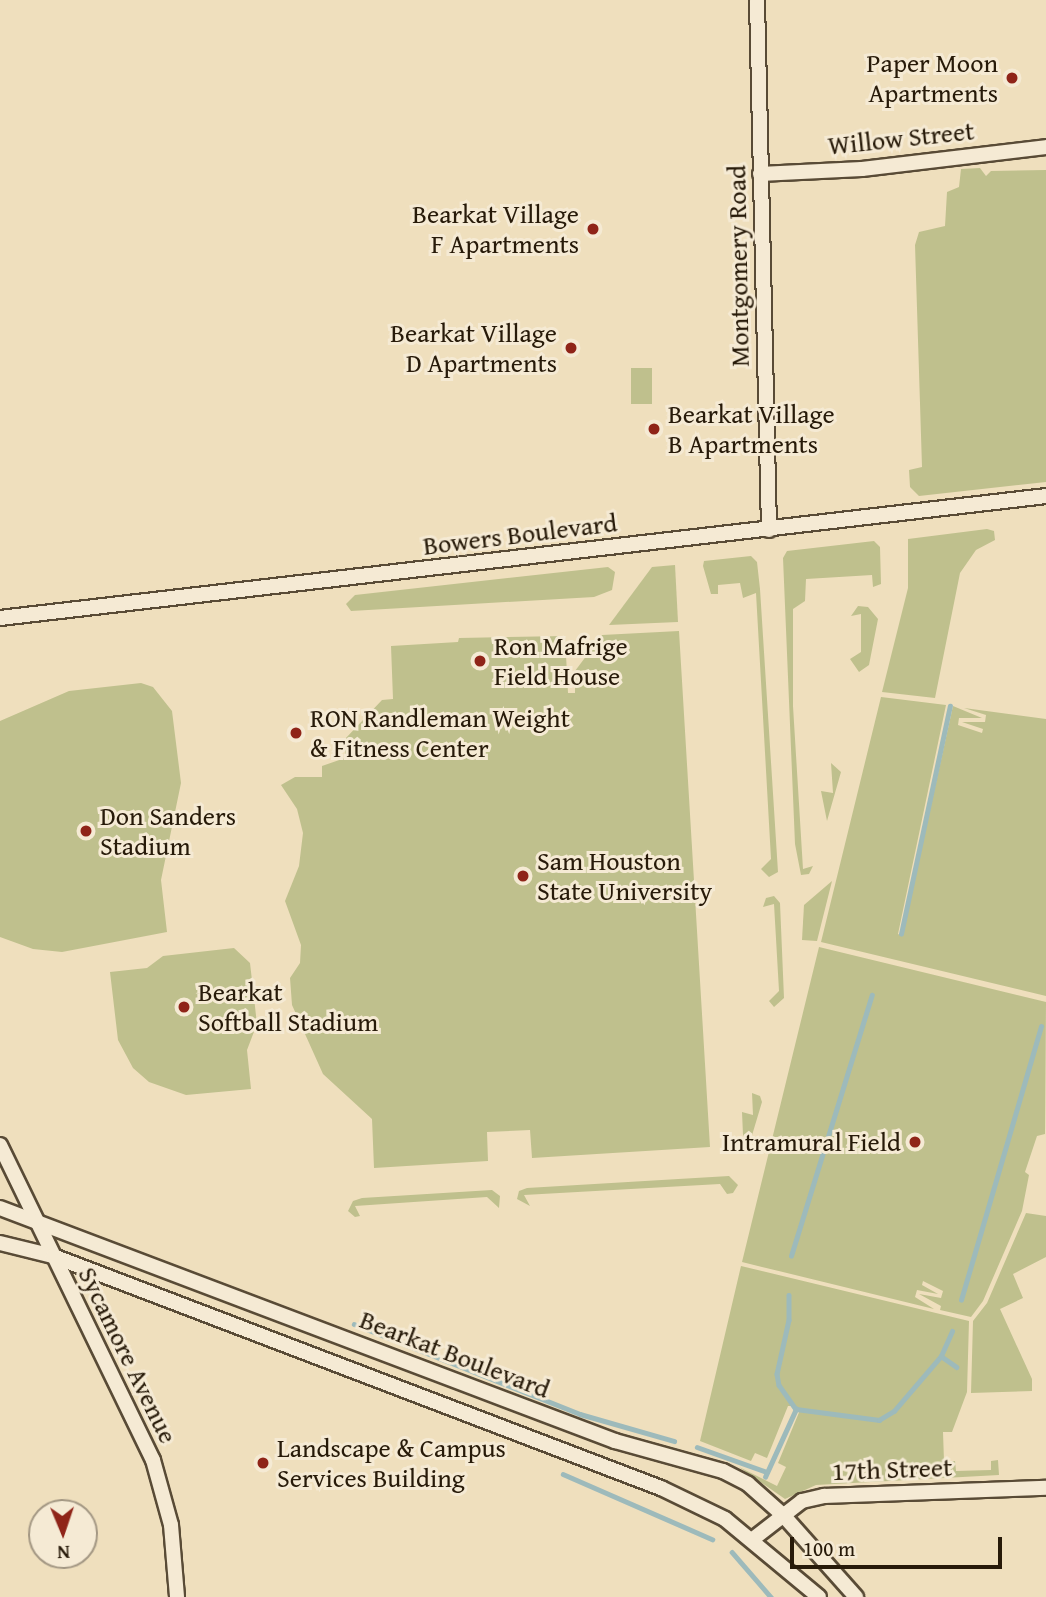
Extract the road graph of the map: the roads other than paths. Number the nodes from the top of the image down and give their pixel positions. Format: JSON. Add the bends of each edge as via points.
{"nodes":[{"id":1,"x":757,"y":0,"type":"edge"},
{"id":2,"x":1046,"y":147,"type":"edge"},
{"id":3,"x":760,"y":174,"type":"junction"},
{"id":4,"x":1046,"y":496,"type":"edge"},
{"id":5,"x":769,"y":530,"type":"junction"},
{"id":6,"x":0,"y":618,"type":"edge"},
{"id":7,"x":0,"y":1145,"type":"edge"},
{"id":8,"x":0,"y":1208,"type":"edge"},
{"id":9,"x":38,"y":1222,"type":"junction"},
{"id":10,"x":0,"y":1242,"type":"edge"},
{"id":11,"x":53,"y":1256,"type":"junction"},
{"id":12,"x":1046,"y":1488,"type":"edge"},
{"id":13,"x":783,"y":1515,"type":"junction"},
{"id":14,"x":752,"y":1539,"type":"junction"},
{"id":15,"x":177,"y":1597,"type":"edge"},
{"id":16,"x":818,"y":1597,"type":"edge"},
{"id":17,"x":856,"y":1597,"type":"edge"}],
"edges":[{"from":1,"to":3,"type":"street","name":"Montgomery Road"},
{"from":2,"to":3,"type":"street","name":"Willow Street","via":[[862,169]]},
{"from":3,"to":5,"type":"street","name":"Montgomery Road"},
{"from":4,"to":5,"type":"street","name":"Bowers Boulevard"},
{"from":5,"to":6,"type":"street","name":"Bowers Boulevard"},
{"from":7,"to":9,"type":"street","name":"Sycamore Avenue"},
{"from":8,"to":9,"type":"street","name":"Bearkat Boulevard"},
{"from":9,"to":11,"type":"street","name":"Sycamore Avenue"},
{"from":9,"to":13,"type":"street","name":"Bearkat Boulevard","via":[[615,1441],[723,1471],[748,1484]]},
{"from":10,"to":11,"type":"street","name":"Bearkat Boulevard"},
{"from":11,"to":14,"type":"street","name":"Bearkat Boulevard","via":[[661,1488],[725,1519]]},
{"from":11,"to":15,"type":"street","name":"Sycamore Avenue","via":[[153,1460],[171,1525]]},
{"from":12,"to":13,"type":"street","name":"17th Street","via":[[824,1496],[802,1501]]},
{"from":13,"to":14,"type":"street","name":"17th Street"},
{"from":13,"to":17,"type":"street","name":"Bearkat Boulevard"},
{"from":14,"to":16,"type":"street","name":"Bearkat Boulevard"}]}
